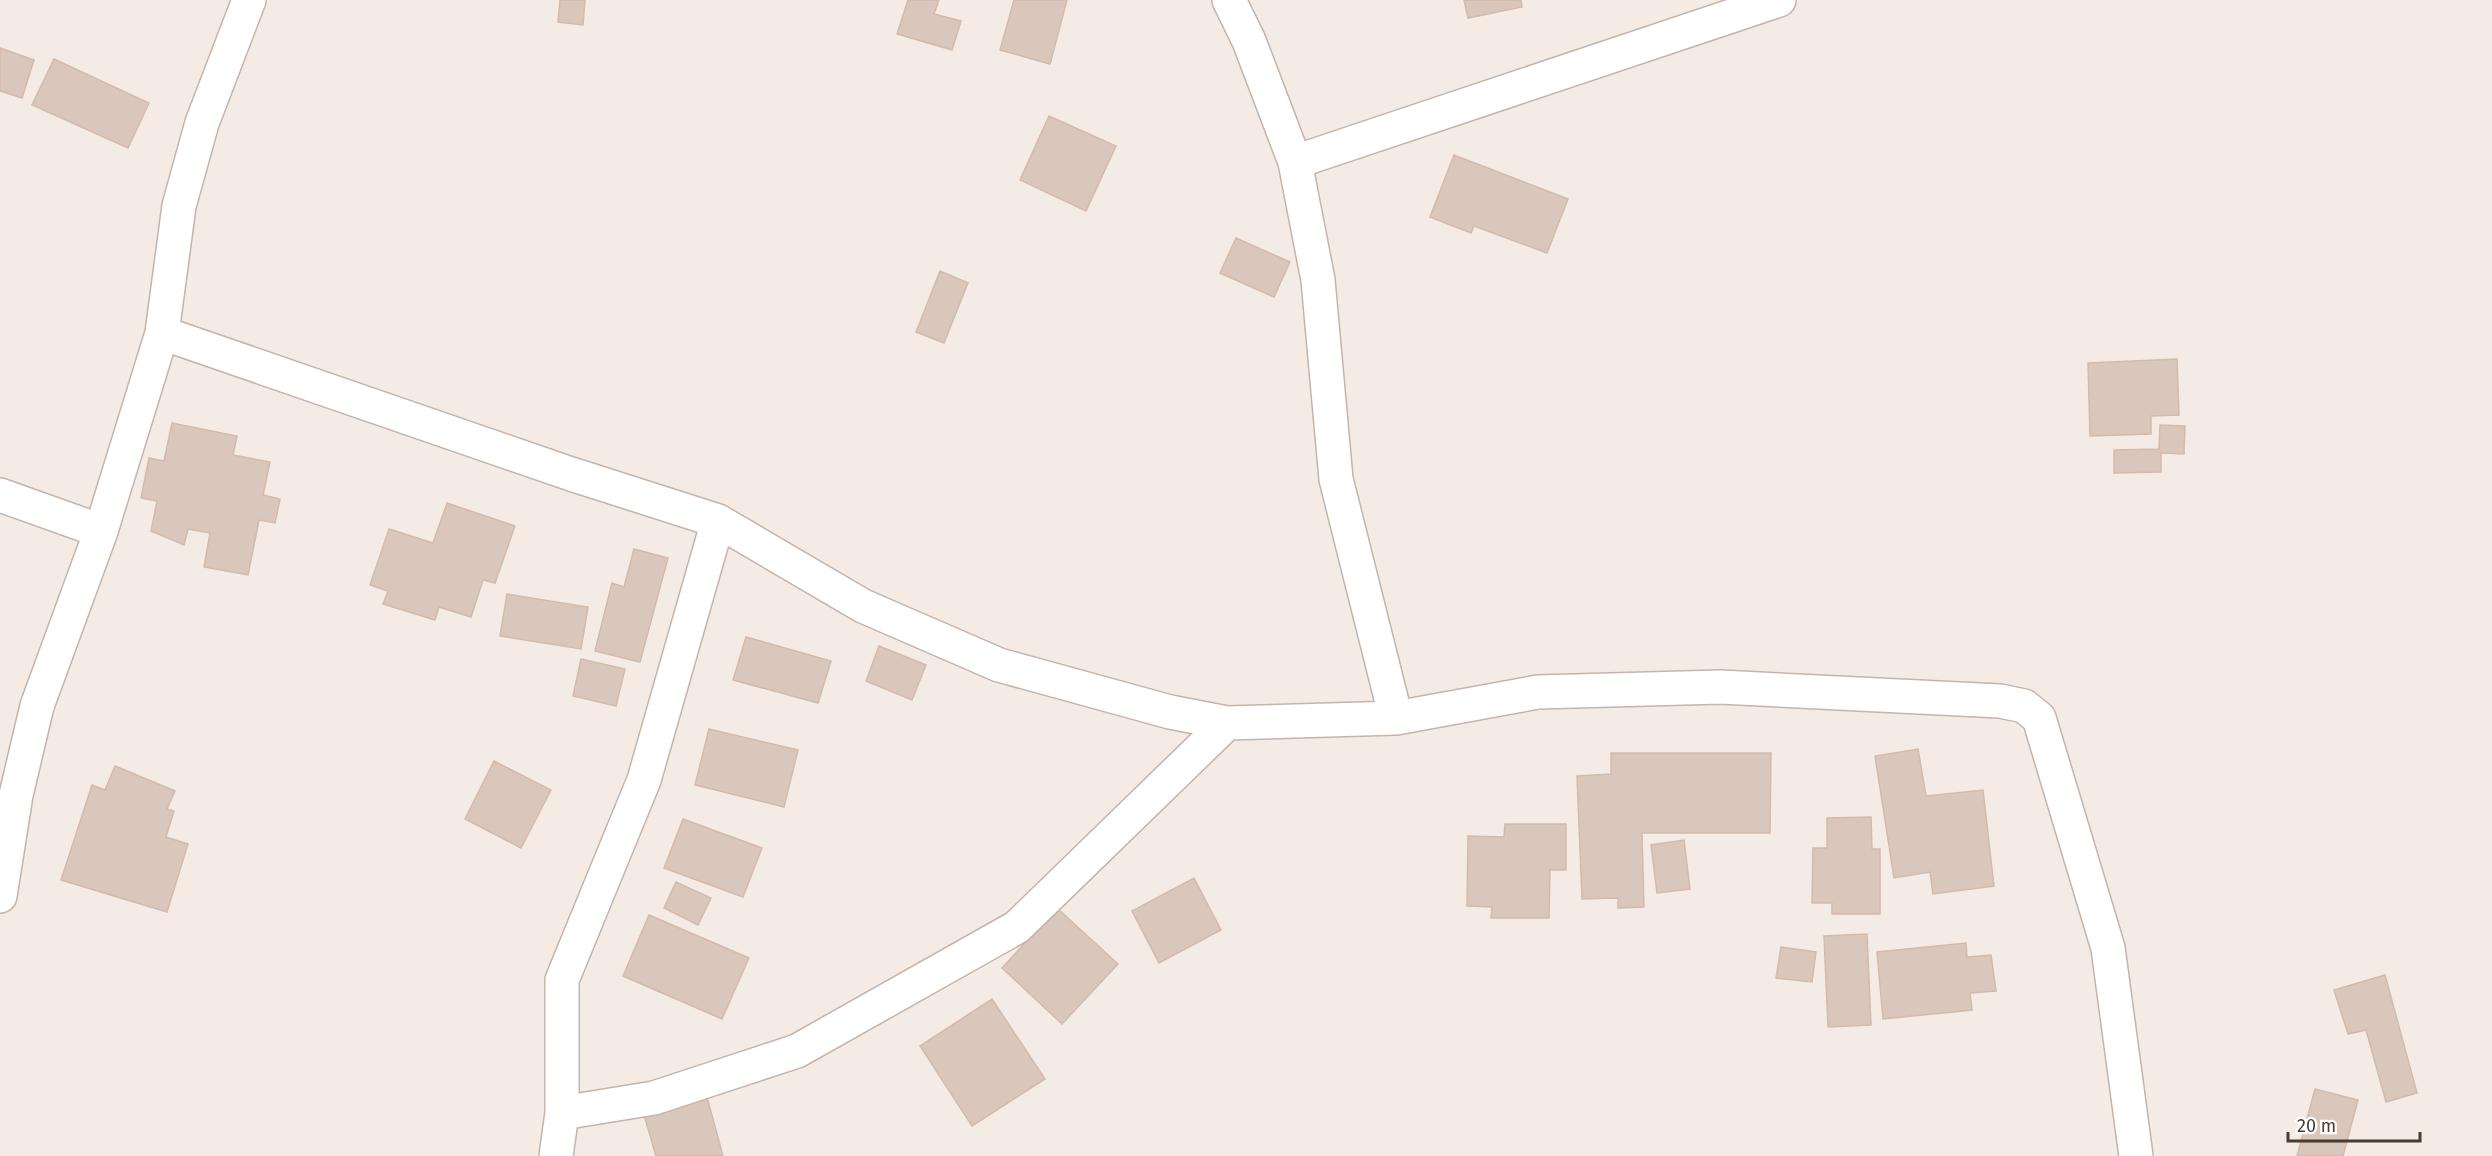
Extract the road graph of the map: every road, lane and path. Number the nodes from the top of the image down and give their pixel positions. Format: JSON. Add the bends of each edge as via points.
{"nodes":[{"id":1,"x":249,"y":0,"type":"edge"},
{"id":2,"x":1229,"y":0,"type":"edge"},
{"id":3,"x":1779,"y":0,"type":"edge"},
{"id":4,"x":1294,"y":162,"type":"junction"},
{"id":5,"x":162,"y":333,"type":"junction"},
{"id":6,"x":0,"y":495,"type":"edge"},
{"id":7,"x":718,"y":521,"type":"junction"},
{"id":8,"x":101,"y":531,"type":"junction"},
{"id":9,"x":1396,"y":718,"type":"junction"},
{"id":10,"x":1227,"y":723,"type":"junction"},
{"id":11,"x":0,"y":896,"type":"edge"},
{"id":12,"x":562,"y":1113,"type":"junction"},
{"id":13,"x":556,"y":1156,"type":"edge"},
{"id":14,"x":2136,"y":1156,"type":"edge"}],
"edges":[{"from":1,"to":5,"type":"street","via":[[202,123],[179,206]]},
{"from":2,"to":4,"type":"street","via":[[1249,41]]},
{"from":3,"to":4,"type":"street"},
{"from":4,"to":9,"type":"street","via":[[1318,280],[1336,478]]},
{"from":5,"to":7,"type":"street"},
{"from":5,"to":8,"type":"street"},
{"from":6,"to":8,"type":"street"},
{"from":7,"to":10,"type":"street","via":[[863,606],[999,665],[1170,712]]},
{"from":7,"to":12,"type":"street","via":[[644,780],[562,980]]},
{"from":8,"to":11,"type":"street","via":[[37,706],[16,795]]},
{"from":9,"to":10,"type":"street"},
{"from":9,"to":14,"type":"street","via":[[1538,692],[1720,687],[2000,701],[2024,706],[2039,718],[2108,948]]},
{"from":10,"to":12,"type":"street","via":[[1017,927],[798,1051],[654,1098]]},
{"from":12,"to":13,"type":"street"}]}
